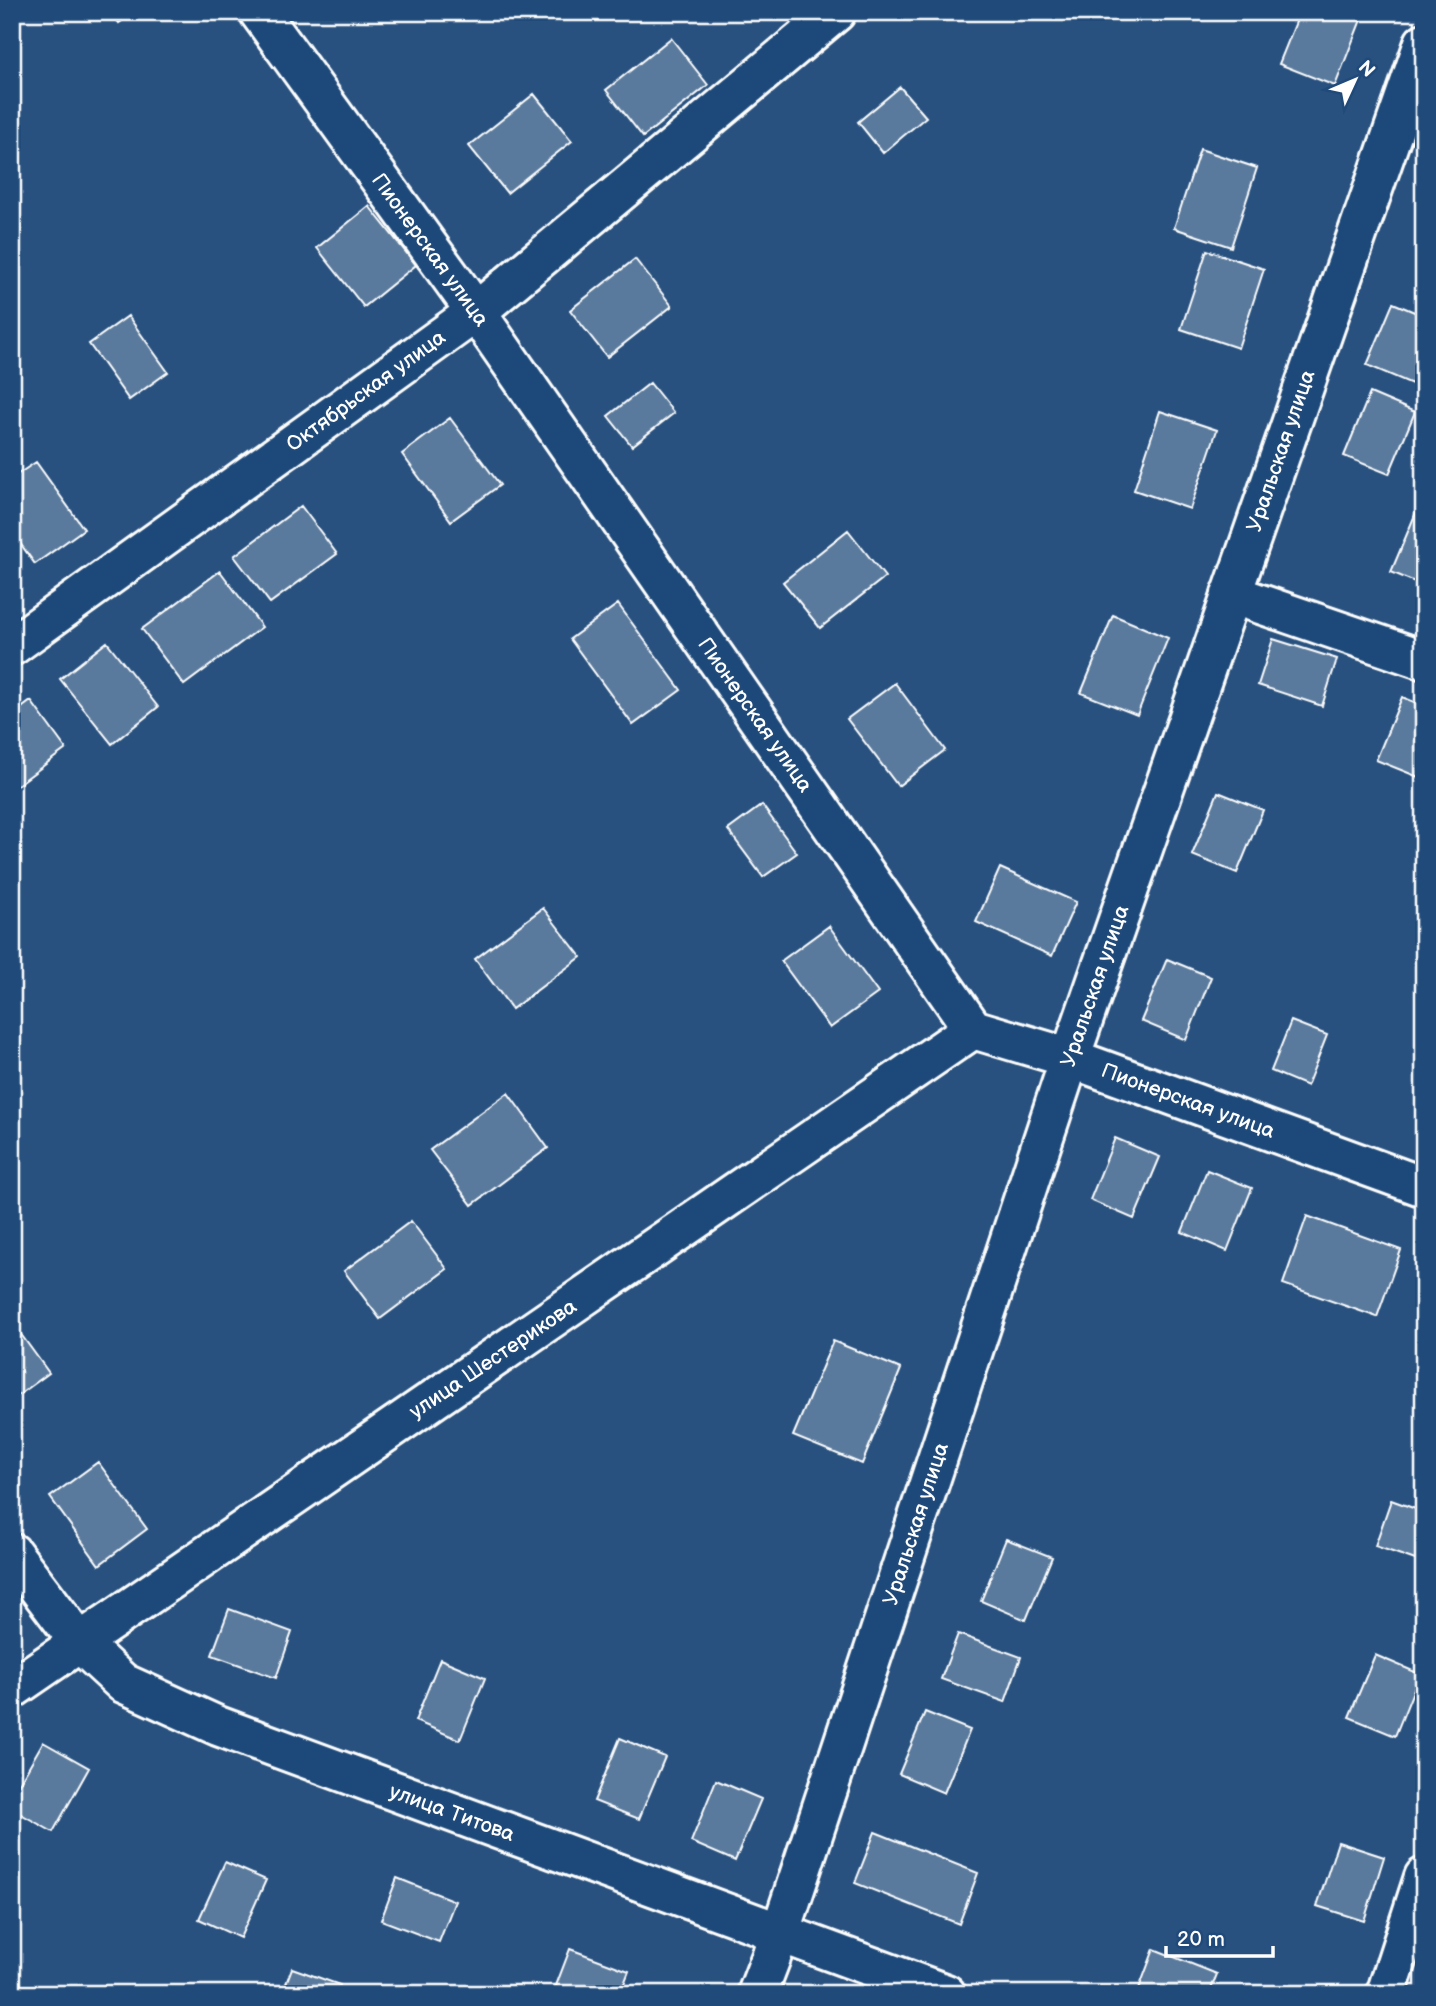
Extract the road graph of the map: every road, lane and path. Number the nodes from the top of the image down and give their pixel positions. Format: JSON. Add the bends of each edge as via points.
{"nodes":[{"id":1,"x":259,"y":12,"type":"edge"},
{"id":2,"x":836,"y":12,"type":"edge"},
{"id":3,"x":1424,"y":43,"type":"edge"},
{"id":4,"x":475,"y":312,"type":"junction"},
{"id":5,"x":1231,"y":594,"type":"junction"},
{"id":6,"x":12,"y":646,"type":"edge"},
{"id":7,"x":1424,"y":660,"type":"edge"},
{"id":8,"x":973,"y":1029,"type":"junction"},
{"id":9,"x":1070,"y":1058,"type":"junction"},
{"id":10,"x":1424,"y":1187,"type":"edge"},
{"id":11,"x":12,"y":1553,"type":"edge"},
{"id":12,"x":79,"y":1643,"type":"junction"},
{"id":13,"x":12,"y":1689,"type":"edge"},
{"id":14,"x":1424,"y":1877,"type":"edge"},
{"id":15,"x":780,"y":1934,"type":"junction"},
{"id":16,"x":757,"y":1994,"type":"edge"},
{"id":17,"x":946,"y":1994,"type":"edge"},
{"id":18,"x":1386,"y":1994,"type":"edge"}],
"edges":[{"from":1,"to":4,"type":"street","name":"Пионерская улица"},
{"from":2,"to":4,"type":"street","name":"Октябрьская улица"},
{"from":3,"to":5,"type":"street","name":"Уральская улица"},
{"from":4,"to":6,"type":"street","name":"Октябрьская улица"},
{"from":4,"to":8,"type":"street","name":"Пионерская улица"},
{"from":5,"to":7,"type":"street"},
{"from":5,"to":9,"type":"street","name":"Уральская улица"},
{"from":8,"to":9,"type":"street","name":"Пионерская улица"},
{"from":8,"to":12,"type":"street","name":"улица Шестерикова"},
{"from":9,"to":10,"type":"street","name":"Пионерская улица"},
{"from":9,"to":15,"type":"street","name":"Уральская улица"},
{"from":11,"to":12,"type":"street","name":"улица Титова"},
{"from":12,"to":13,"type":"street","name":"улица Шестерикова"},
{"from":12,"to":15,"type":"street","name":"улица Титова","via":[[123,1684],[218,1726]]},
{"from":14,"to":18,"type":"street"},
{"from":15,"to":16,"type":"street","name":"Уральская улица"},
{"from":15,"to":17,"type":"street","name":"улица Титова"}]}
